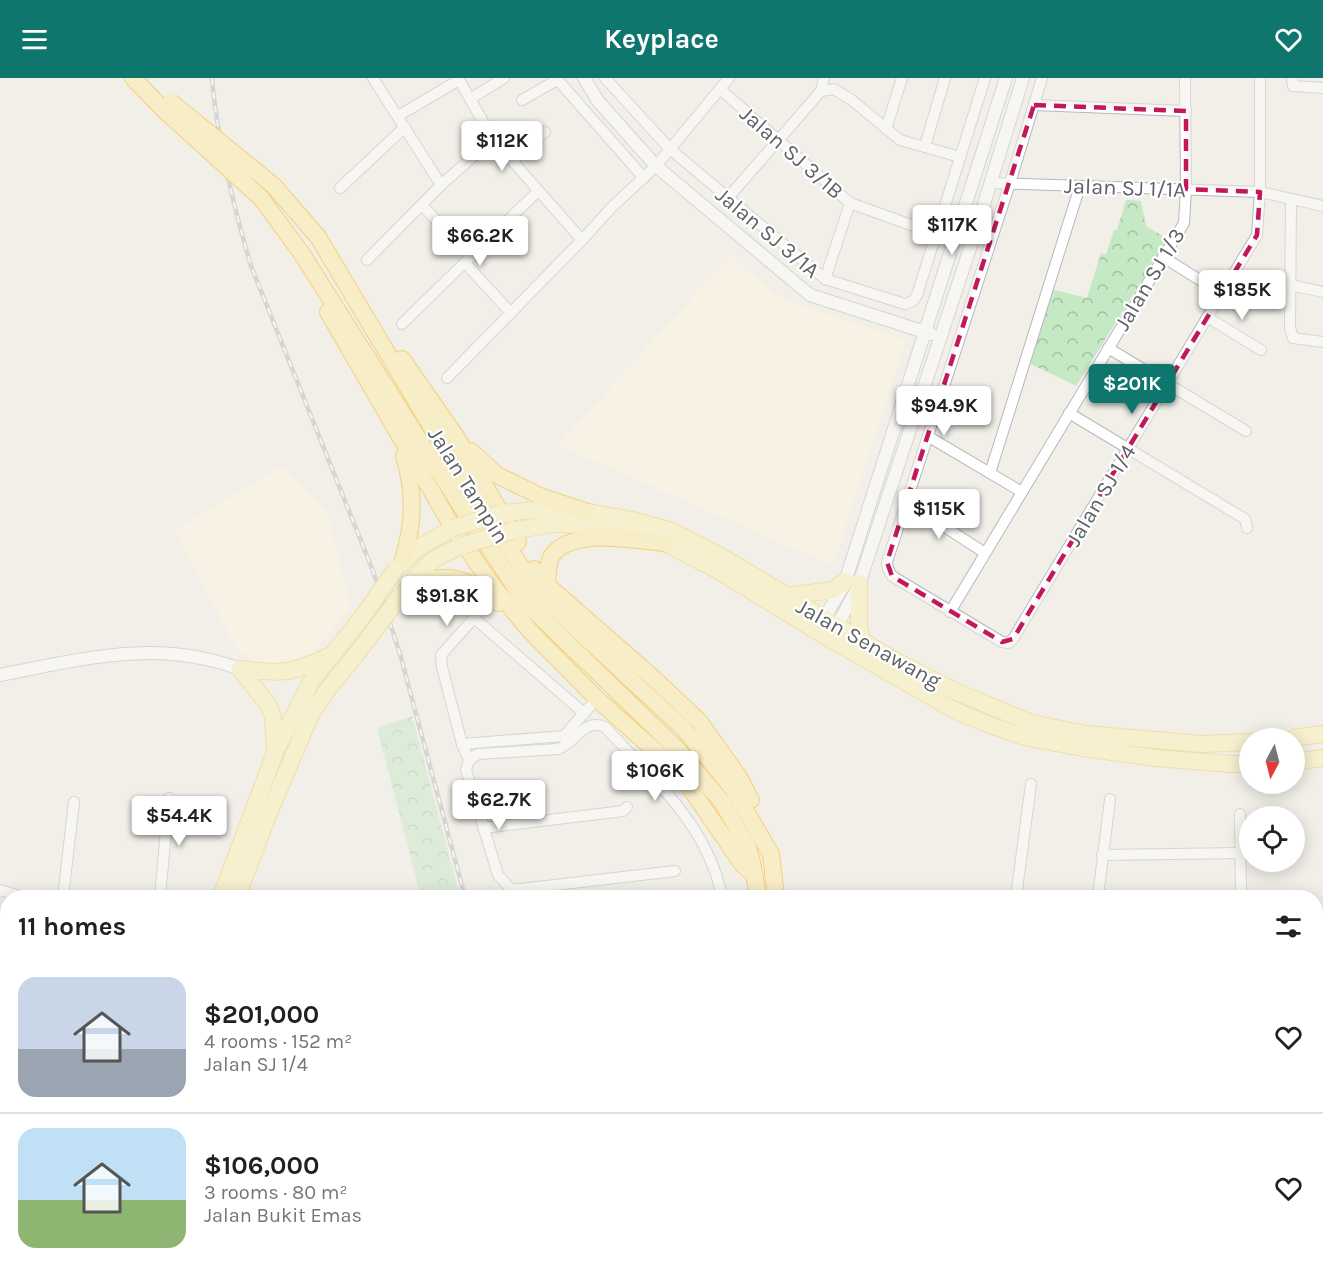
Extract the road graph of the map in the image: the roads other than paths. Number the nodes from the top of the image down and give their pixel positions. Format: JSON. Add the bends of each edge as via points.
{"nodes":[{"id":1,"x":133,"y":78,"type":"edge"},
{"id":2,"x":149,"y":78,"type":"edge"},
{"id":3,"x":373,"y":78,"type":"edge"},
{"id":4,"x":504,"y":78,"type":"edge"},
{"id":5,"x":584,"y":78,"type":"edge"},
{"id":6,"x":605,"y":78,"type":"edge"},
{"id":7,"x":824,"y":78,"type":"edge"},
{"id":8,"x":902,"y":78,"type":"edge"},
{"id":9,"x":945,"y":78,"type":"edge"},
{"id":10,"x":985,"y":78,"type":"edge"},
{"id":11,"x":1006,"y":78,"type":"edge"},
{"id":12,"x":1023,"y":78,"type":"edge"},
{"id":13,"x":1042,"y":78,"type":"edge"},
{"id":14,"x":1185,"y":78,"type":"edge"},
{"id":15,"x":1260,"y":78,"type":"edge"},
{"id":16,"x":459,"y":79,"type":"edge"},
{"id":17,"x":557,"y":79,"type":"edge"},
{"id":18,"x":727,"y":79,"type":"edge"},
{"id":19,"x":1293,"y":82,"type":"edge"},
{"id":20,"x":1323,"y":88,"type":"edge"},
{"id":21,"x":720,"y":89,"type":"junction"},
{"id":22,"x":821,"y":91,"type":"junction"},
{"id":23,"x":470,"y":99,"type":"junction"},
{"id":24,"x":522,"y":100,"type":"dead end"},
{"id":25,"x":1034,"y":105,"type":"junction"},
{"id":26,"x":167,"y":106,"type":"junction"},
{"id":27,"x":1186,"y":111,"type":"junction"},
{"id":28,"x":398,"y":116,"type":"junction"},
{"id":29,"x":405,"y":127,"type":"junction"},
{"id":30,"x":886,"y":129,"type":"junction"},
{"id":31,"x":545,"y":132,"type":"dead end"},
{"id":32,"x":493,"y":139,"type":"junction"},
{"id":33,"x":780,"y":140,"type":"junction"},
{"id":34,"x":925,"y":146,"type":"junction"},
{"id":35,"x":670,"y":149,"type":"junction"},
{"id":36,"x":960,"y":157,"type":"junction"},
{"id":37,"x":512,"y":161,"type":"junction"},
{"id":38,"x":656,"y":166,"type":"junction"},
{"id":39,"x":644,"y":178,"type":"junction"},
{"id":40,"x":991,"y":183,"type":"junction"},
{"id":41,"x":1010,"y":183,"type":"junction"},
{"id":42,"x":441,"y":185,"type":"junction"},
{"id":43,"x":1080,"y":186,"type":"junction"},
{"id":44,"x":340,"y":188,"type":"dead end"},
{"id":45,"x":1186,"y":189,"type":"junction"},
{"id":46,"x":970,"y":190,"type":"junction"},
{"id":47,"x":538,"y":191,"type":"junction"},
{"id":48,"x":1260,"y":192,"type":"junction"},
{"id":49,"x":727,"y":199,"type":"junction"},
{"id":50,"x":1291,"y":199,"type":"junction"},
{"id":51,"x":266,"y":203,"type":"junction"},
{"id":52,"x":850,"y":203,"type":"junction"},
{"id":53,"x":422,"y":205,"type":"junction"},
{"id":54,"x":1323,"y":206,"type":"edge"},
{"id":55,"x":936,"y":234,"type":"junction"},
{"id":56,"x":318,"y":237,"type":"junction"},
{"id":57,"x":582,"y":240,"type":"junction"},
{"id":58,"x":1163,"y":257,"type":"junction"},
{"id":59,"x":367,"y":260,"type":"dead end"},
{"id":60,"x":468,"y":260,"type":"junction"},
{"id":61,"x":825,"y":279,"type":"junction"},
{"id":62,"x":1291,"y":285,"type":"junction"},
{"id":63,"x":1323,"y":292,"type":"edge"},
{"id":64,"x":1222,"y":294,"type":"junction"},
{"id":65,"x":511,"y":313,"type":"junction"},
{"id":66,"x":1207,"y":317,"type":"junction"},
{"id":67,"x":402,"y":324,"type":"dead end"},
{"id":68,"x":925,"y":332,"type":"junction"},
{"id":69,"x":940,"y":338,"type":"junction"},
{"id":70,"x":1323,"y":342,"type":"edge"},
{"id":71,"x":1108,"y":348,"type":"junction"},
{"id":72,"x":1261,"y":350,"type":"dead end"},
{"id":73,"x":447,"y":378,"type":"dead end"},
{"id":74,"x":1167,"y":383,"type":"junction"},
{"id":75,"x":1069,"y":413,"type":"junction"},
{"id":76,"x":1246,"y":431,"type":"dead end"},
{"id":77,"x":397,"y":432,"type":"junction"},
{"id":78,"x":928,"y":436,"type":"junction"},
{"id":79,"x":458,"y":438,"type":"junction"},
{"id":80,"x":1128,"y":449,"type":"junction"},
{"id":81,"x":990,"y":473,"type":"junction"},
{"id":82,"x":1022,"y":492,"type":"junction"},
{"id":83,"x":908,"y":503,"type":"junction"},
{"id":84,"x":588,"y":512,"type":"junction"},
{"id":85,"x":501,"y":513,"type":"junction"},
{"id":86,"x":453,"y":528,"type":"junction"},
{"id":87,"x":1247,"y":528,"type":"dead end"},
{"id":88,"x":512,"y":531,"type":"junction"},
{"id":89,"x":665,"y":543,"type":"junction"},
{"id":90,"x":464,"y":545,"type":"junction"},
{"id":91,"x":985,"y":553,"type":"junction"},
{"id":92,"x":399,"y":565,"type":"junction"},
{"id":93,"x":852,"y":582,"type":"junction"},
{"id":94,"x":547,"y":585,"type":"junction"},
{"id":95,"x":406,"y":590,"type":"junction"},
{"id":96,"x":786,"y":596,"type":"junction"},
{"id":97,"x":950,"y":612,"type":"junction"},
{"id":98,"x":826,"y":629,"type":"junction"},
{"id":99,"x":530,"y":631,"type":"junction"},
{"id":100,"x":862,"y":642,"type":"junction"},
{"id":101,"x":331,"y":655,"type":"junction"},
{"id":102,"x":240,"y":669,"type":"junction"},
{"id":103,"x":0,"y":675,"type":"edge"},
{"id":104,"x":597,"y":699,"type":"junction"},
{"id":105,"x":584,"y":714,"type":"junction"},
{"id":106,"x":1323,"y":734,"type":"edge"},
{"id":107,"x":1305,"y":736,"type":"edge"},
{"id":108,"x":1239,"y":742,"type":"edge"},
{"id":109,"x":462,"y":744,"type":"junction"},
{"id":110,"x":276,"y":750,"type":"junction"},
{"id":111,"x":1323,"y":758,"type":"edge"},
{"id":112,"x":469,"y":760,"type":"junction"},
{"id":113,"x":1305,"y":760,"type":"edge"},
{"id":114,"x":1239,"y":764,"type":"edge"},
{"id":115,"x":1031,"y":784,"type":"dead end"},
{"id":116,"x":169,"y":798,"type":"dead end"},
{"id":117,"x":1110,"y":800,"type":"dead end"},
{"id":118,"x":74,"y":802,"type":"dead end"},
{"id":119,"x":627,"y":807,"type":"dead end"},
{"id":120,"x":483,"y":828,"type":"junction"},
{"id":121,"x":1239,"y":853,"type":"edge"},
{"id":122,"x":771,"y":854,"type":"junction"},
{"id":123,"x":1102,"y":855,"type":"junction"},
{"id":124,"x":675,"y":871,"type":"dead end"},
{"id":125,"x":1241,"y":872,"type":"edge"},
{"id":126,"x":755,"y":876,"type":"junction"},
{"id":127,"x":64,"y":890,"type":"edge"},
{"id":128,"x":161,"y":890,"type":"edge"},
{"id":129,"x":224,"y":890,"type":"edge"},
{"id":130,"x":240,"y":890,"type":"edge"},
{"id":131,"x":510,"y":890,"type":"edge"},
{"id":132,"x":535,"y":890,"type":"edge"},
{"id":133,"x":720,"y":890,"type":"edge"},
{"id":134,"x":757,"y":890,"type":"edge"},
{"id":135,"x":775,"y":890,"type":"edge"},
{"id":136,"x":1017,"y":890,"type":"edge"},
{"id":137,"x":1099,"y":890,"type":"edge"},
{"id":138,"x":1241,"y":890,"type":"edge"}],
"edges":[{"from":1,"to":26,"type":"highway","name":"Jalan Tampin"},
{"from":2,"to":26,"type":"highway","name":"Jalan Tampin"},
{"from":3,"to":28,"type":"street"},
{"from":4,"to":23,"type":"street"},
{"from":5,"to":38,"type":"street","via":[[598,101]]},
{"from":6,"to":35,"type":"street","name":"Jalan SJ 3/1A"},
{"from":7,"to":22,"type":"street"},
{"from":8,"to":30,"type":"street"},
{"from":9,"to":34,"type":"street"},
{"from":10,"to":36,"type":"street"},
{"from":11,"to":46,"type":"street"},
{"from":12,"to":40,"type":"street"},
{"from":13,"to":25,"type":"street"},
{"from":14,"to":27,"type":"street","name":"Jalan SJ 1/3"},
{"from":15,"to":48,"type":"street","name":"Jalan SJ 1/4"},
{"from":16,"to":23,"type":"street"},
{"from":16,"to":28,"type":"street"},
{"from":17,"to":24,"type":"street"},
{"from":17,"to":39,"type":"street"},
{"from":18,"to":21,"type":"street"},
{"from":19,"to":20,"type":"street"},
{"from":21,"to":33,"type":"street","name":"Jalan SJ 3/1B"},
{"from":21,"to":35,"type":"street"},
{"from":22,"to":30,"type":"street","via":[[834,89]]},
{"from":22,"to":33,"type":"street"},
{"from":23,"to":32,"type":"street"},
{"from":25,"to":27,"type":"street"},
{"from":25,"to":41,"type":"street"},
{"from":26,"to":51,"type":"highway","name":"Jalan Tampin","bridge":true},
{"from":26,"to":56,"type":"highway","name":"Jalan Tampin","bridge":true,"via":[[274,186]]},
{"from":27,"to":45,"type":"street","name":"Jalan SJ 1/3"},
{"from":28,"to":29,"type":"street"},
{"from":29,"to":42,"type":"street"},
{"from":29,"to":44,"type":"street"},
{"from":30,"to":34,"type":"street","via":[[900,140]]},
{"from":31,"to":37,"type":"street"},
{"from":32,"to":37,"type":"street"},
{"from":32,"to":42,"type":"street"},
{"from":33,"to":49,"type":"street"},
{"from":33,"to":52,"type":"street","name":"Jalan SJ 3/1B"},
{"from":34,"to":36,"type":"street"},
{"from":35,"to":38,"type":"street"},
{"from":35,"to":49,"type":"street","name":"Jalan SJ 3/1A"},
{"from":36,"to":55,"type":"street"},
{"from":37,"to":47,"type":"street"},
{"from":38,"to":39,"type":"street"},
{"from":38,"to":68,"type":"street","via":[[810,295]]},
{"from":39,"to":57,"type":"street"},
{"from":40,"to":41,"type":"street","name":"Jalan SJ 1/1A"},
{"from":40,"to":46,"type":"street"},
{"from":40,"to":69,"type":"street"},
{"from":41,"to":43,"type":"street","name":"Jalan SJ 1/1A"},
{"from":41,"to":78,"type":"street"},
{"from":42,"to":53,"type":"street"},
{"from":43,"to":45,"type":"street","name":"Jalan SJ 1/1A"},
{"from":43,"to":81,"type":"street"},
{"from":45,"to":48,"type":"street","name":"Jalan SJ 1/1A"},
{"from":45,"to":58,"type":"street","name":"Jalan SJ 1/3","via":[[1184,223]]},
{"from":46,"to":68,"type":"street"},
{"from":47,"to":57,"type":"street"},
{"from":47,"to":60,"type":"street"},
{"from":48,"to":50,"type":"street","name":"Jalan SJ 1/1A"},
{"from":48,"to":64,"type":"street","name":"Jalan SJ 1/4","via":[[1257,235]]},
{"from":49,"to":61,"type":"street","name":"Jalan SJ 3/1A"},
{"from":50,"to":54,"type":"street","name":"Jalan SJ 1/1A"},
{"from":50,"to":62,"type":"street"},
{"from":51,"to":77,"type":"highway"},
{"from":51,"to":126,"type":"highway","name":"Jalan Tampin","via":[[526,603],[677,749],[722,802],[748,847]]},
{"from":52,"to":55,"type":"street","name":"Jalan SJ 3/1B"},
{"from":52,"to":61,"type":"street"},
{"from":53,"to":59,"type":"street"},
{"from":53,"to":60,"type":"street"},
{"from":55,"to":61,"type":"street","name":"Jalan SJ 3/1A","via":[[913,301],[905,304]]},
{"from":56,"to":79,"type":"highway"},
{"from":56,"to":122,"type":"highway","name":"Jalan Tampin","via":[[462,478],[540,595],[684,729],[733,789]]},
{"from":57,"to":65,"type":"street"},
{"from":58,"to":64,"type":"street"},
{"from":58,"to":71,"type":"street","name":"Jalan SJ 1/3"},
{"from":60,"to":65,"type":"street"},
{"from":60,"to":67,"type":"street"},
{"from":62,"to":63,"type":"street"},
{"from":62,"to":70,"type":"street","via":[[1293,338]]},
{"from":64,"to":66,"type":"street","name":"Jalan SJ 1/4"},
{"from":65,"to":73,"type":"street"},
{"from":66,"to":72,"type":"street"},
{"from":66,"to":74,"type":"street","name":"Jalan SJ 1/4"},
{"from":68,"to":69,"type":"street"},
{"from":68,"to":93,"type":"street"},
{"from":69,"to":93,"type":"street"},
{"from":71,"to":74,"type":"street"},
{"from":71,"to":75,"type":"street","name":"Jalan SJ 1/3"},
{"from":74,"to":76,"type":"street"},
{"from":74,"to":80,"type":"street","name":"Jalan SJ 1/4"},
{"from":75,"to":80,"type":"street"},
{"from":75,"to":82,"type":"street","name":"Jalan SJ 1/3"},
{"from":77,"to":86,"type":"highway"},
{"from":77,"to":92,"type":"highway","via":[[410,477],[413,520]]},
{"from":78,"to":81,"type":"street"},
{"from":78,"to":83,"type":"street"},
{"from":79,"to":84,"type":"highway","via":[[497,475],[540,496]]},
{"from":79,"to":85,"type":"highway"},
{"from":80,"to":87,"type":"street","via":[[1245,519]]},
{"from":80,"to":97,"type":"street","name":"Jalan SJ 1/4","via":[[1013,639],[1002,642]]},
{"from":81,"to":82,"type":"street"},
{"from":82,"to":91,"type":"street","name":"Jalan SJ 1/3"},
{"from":83,"to":91,"type":"street"},
{"from":83,"to":97,"type":"street","via":[[888,569],[891,576]]},
{"from":84,"to":85,"type":"main road","name":"Jalan Senawang","via":[[550,509]]},
{"from":84,"to":96,"type":"main road","name":"Jalan Senawang","via":[[672,531]]},
{"from":85,"to":86,"type":"main road","name":"Jalan Senawang","bridge":true},
{"from":85,"to":88,"type":"highway"},
{"from":86,"to":90,"type":"highway"},
{"from":86,"to":92,"type":"main road","name":"Jalan Senawang","via":[[418,548]]},
{"from":88,"to":89,"type":"main road","name":"Jalan Senawang","via":[[552,524],[590,525]]},
{"from":88,"to":90,"type":"main road","name":"Jalan Senawang","bridge":true},
{"from":88,"to":94,"type":"highway"},
{"from":89,"to":94,"type":"highway","via":[[600,537],[563,546],[552,556]]},
{"from":89,"to":98,"type":"main road","name":"Jalan Senawang"},
{"from":90,"to":95,"type":"main road","name":"Jalan Senawang","via":[[428,562]]},
{"from":90,"to":99,"type":"highway"},
{"from":91,"to":97,"type":"street","name":"Jalan SJ 1/3"},
{"from":92,"to":101,"type":"main road","name":"Jalan Senawang","bridge":true},
{"from":93,"to":96,"type":"main road","via":[[833,590]]},
{"from":93,"to":98,"type":"street"},
{"from":93,"to":100,"type":"main road"},
{"from":94,"to":122,"type":"highway","via":[[699,721],[740,777],[761,819]]},
{"from":95,"to":99,"type":"highway","via":[[436,577],[465,580]]},
{"from":95,"to":130,"type":"main road","name":"Jalan Senawang","bridge":true,"via":[[311,714]]},
{"from":96,"to":98,"type":"main road","name":"Jalan Senawang"},
{"from":98,"to":100,"type":"main road","name":"Jalan Senawang"},
{"from":98,"to":114,"type":"main road","name":"Jalan Senawang","via":[[956,711],[1024,737],[1156,758]]},
{"from":99,"to":104,"type":"highway"},
{"from":100,"to":108,"type":"main road","name":"Jalan Senawang","via":[[957,692],[1031,723],[1086,734],[1201,744]]},
{"from":101,"to":102,"type":"main road","via":[[285,673]]},
{"from":101,"to":110,"type":"main road","name":"Jalan Senawang","via":[[312,680]]},
{"from":102,"to":103,"type":"street","via":[[172,653],[136,652]]},
{"from":102,"to":110,"type":"main road","via":[[269,706]]},
{"from":104,"to":105,"type":"street"},
{"from":104,"to":126,"type":"highway","via":[[678,772],[742,864]]},
{"from":105,"to":109,"type":"street","via":[[564,736]]},
{"from":105,"to":109,"type":"street","via":[[474,618],[441,655]]},
{"from":106,"to":107,"type":"main road"},
{"from":109,"to":112,"type":"street"},
{"from":110,"to":129,"type":"main road","name":"Jalan Senawang"},
{"from":111,"to":113,"type":"main road"},
{"from":112,"to":120,"type":"street","via":[[466,770]]},
{"from":112,"to":133,"type":"street","via":[[478,754],[558,749],[567,746],[590,724],[605,727],[688,817],[705,845]]},
{"from":115,"to":136,"type":"street"},
{"from":116,"to":128,"type":"street"},
{"from":117,"to":123,"type":"street"},
{"from":118,"to":127,"type":"street"},
{"from":119,"to":120,"type":"street","via":[[622,811]]},
{"from":120,"to":131,"type":"street","via":[[498,875]]},
{"from":121,"to":123,"type":"street"},
{"from":122,"to":135,"type":"highway","name":"Jalan Tampin"},
{"from":123,"to":137,"type":"street"},
{"from":124,"to":132,"type":"street"},
{"from":125,"to":138,"type":"street"},
{"from":126,"to":134,"type":"highway","name":"Jalan Tampin"}]}
